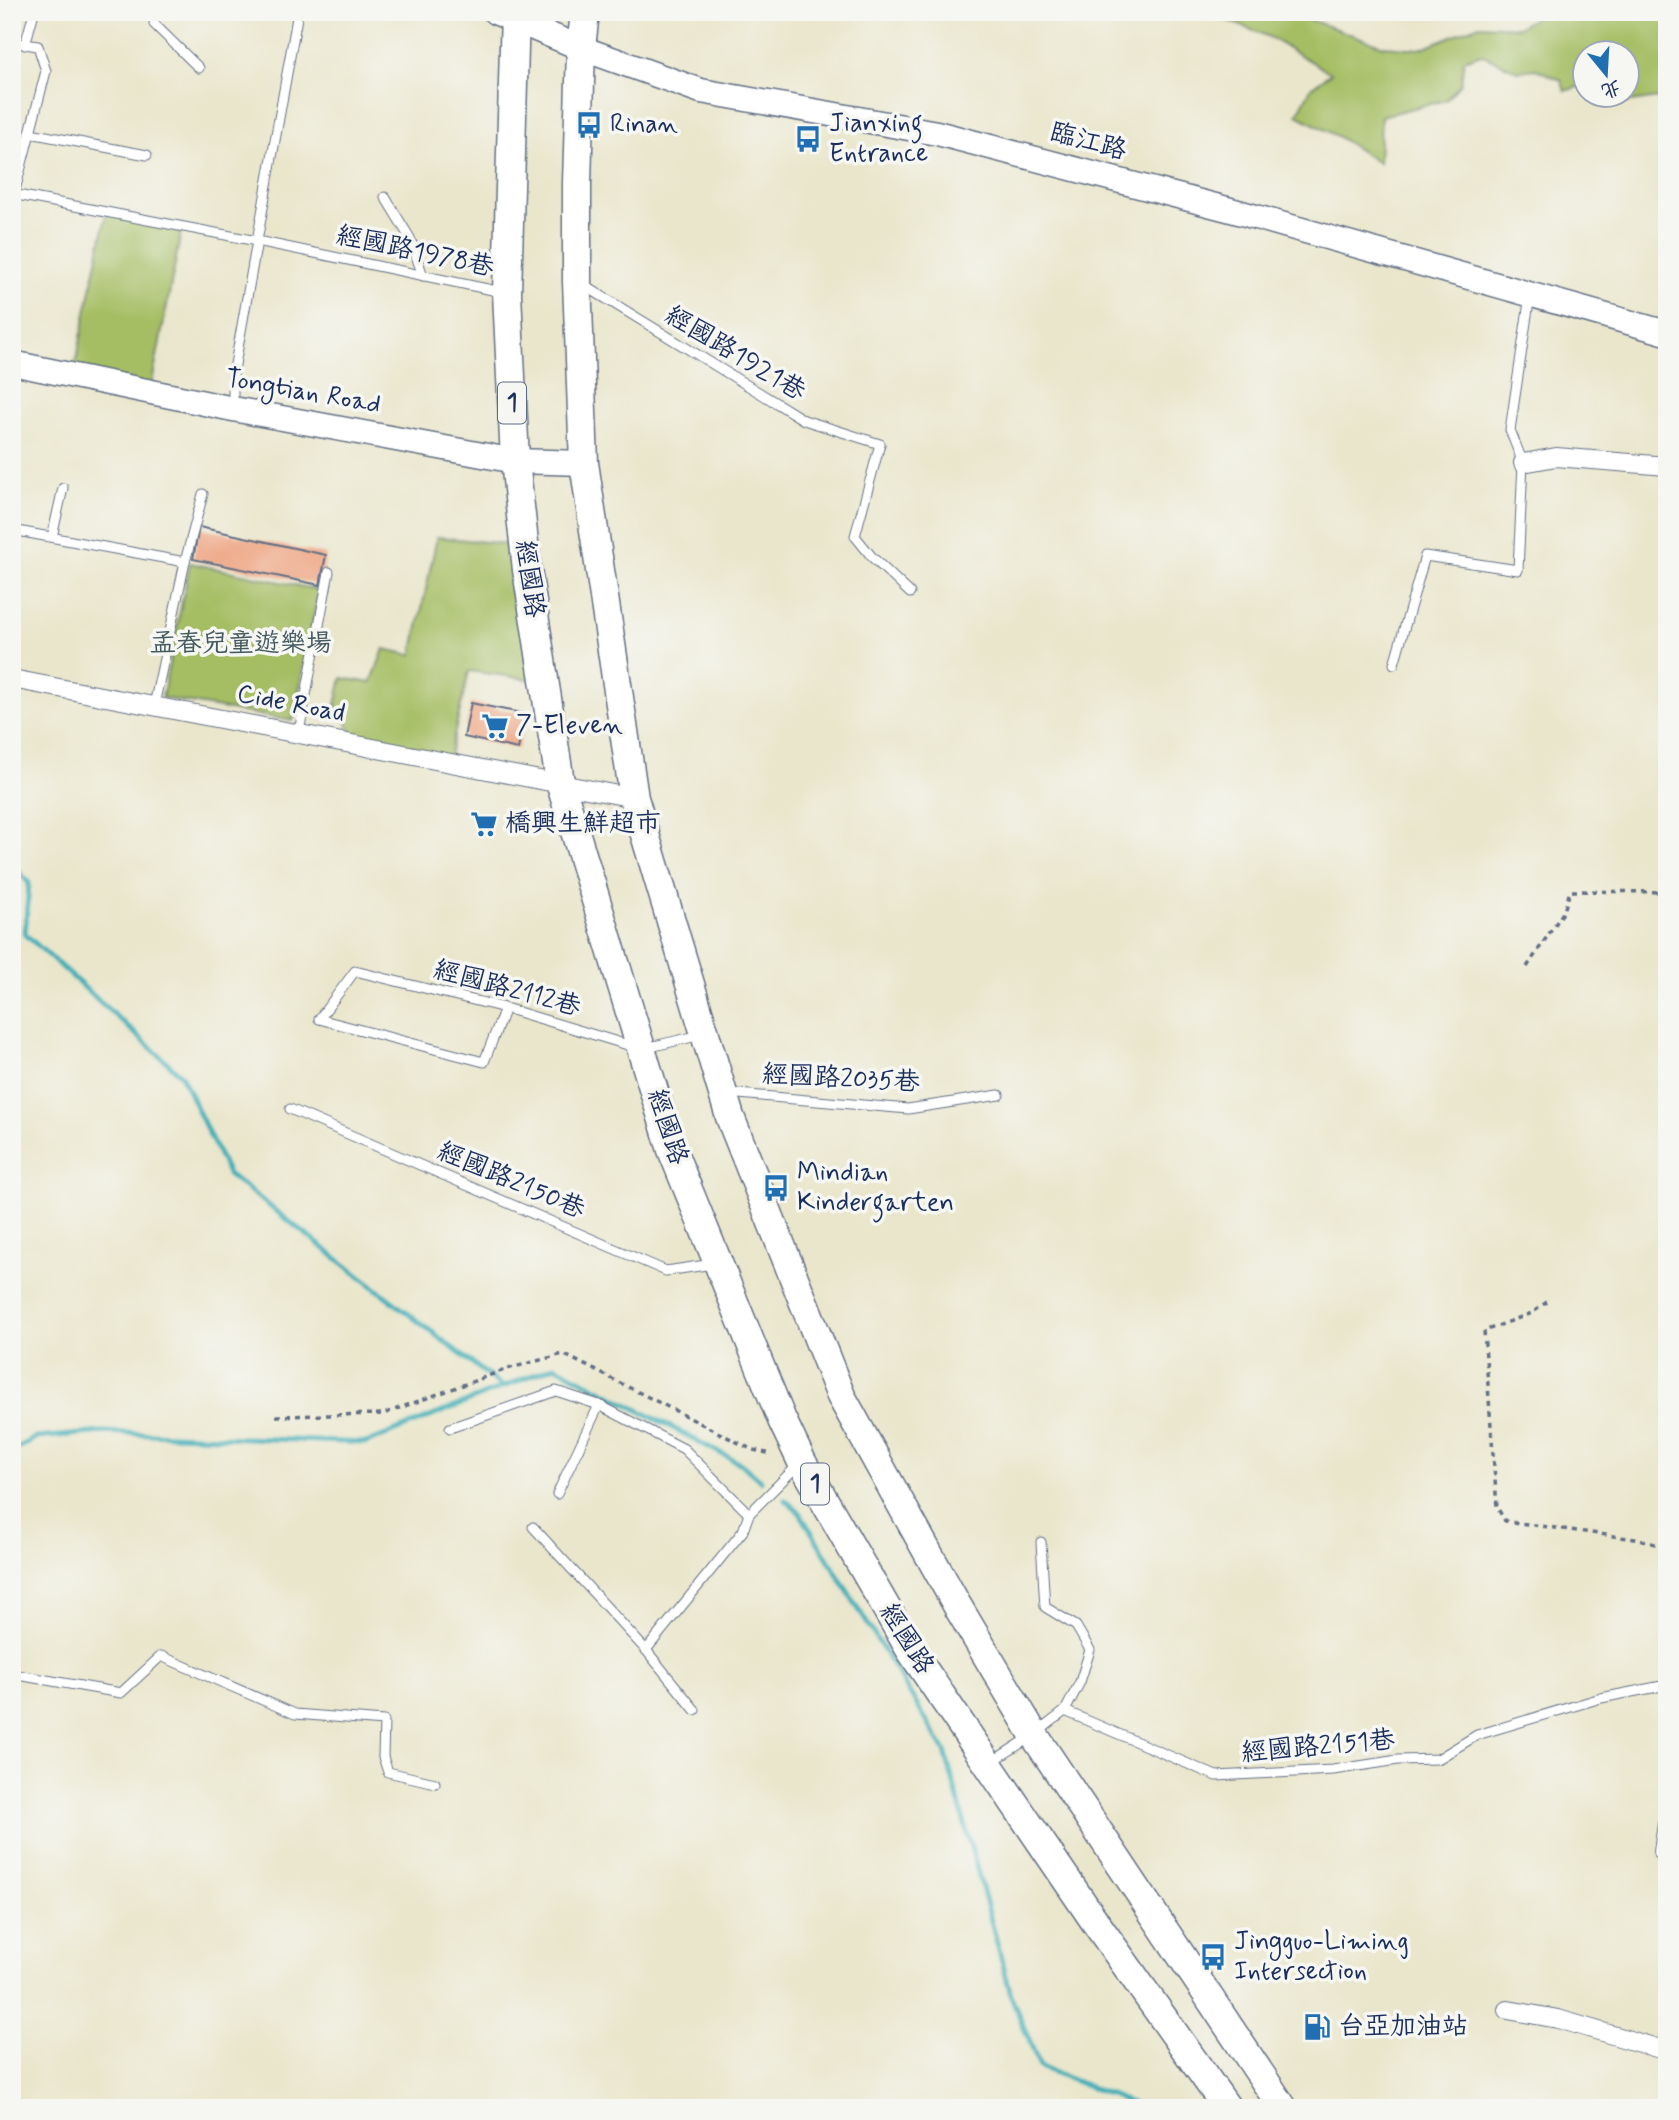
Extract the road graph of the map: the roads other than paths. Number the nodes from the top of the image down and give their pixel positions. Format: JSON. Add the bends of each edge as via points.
{"nodes":[{"id":1,"x":34,"y":12,"type":"edge"},
{"id":2,"x":155,"y":12,"type":"edge"},
{"id":3,"x":299,"y":12,"type":"edge"},
{"id":4,"x":585,"y":12,"type":"edge"},
{"id":5,"x":508,"y":15,"type":"edge"},
{"id":6,"x":12,"y":42,"type":"edge"},
{"id":7,"x":25,"y":45,"type":"junction"},
{"id":8,"x":581,"y":48,"type":"junction"},
{"id":9,"x":199,"y":68,"type":"dead end"},
{"id":10,"x":30,"y":134,"type":"junction"},
{"id":11,"x":147,"y":155,"type":"dead end"},
{"id":12,"x":13,"y":194,"type":"edge"},
{"id":13,"x":385,"y":197,"type":"dead end"},
{"id":14,"x":257,"y":241,"type":"junction"},
{"id":15,"x":423,"y":275,"type":"junction"},
{"id":16,"x":577,"y":281,"type":"junction"},
{"id":17,"x":507,"y":293,"type":"junction"},
{"id":18,"x":1530,"y":293,"type":"junction"},
{"id":19,"x":1667,"y":333,"type":"edge"},
{"id":20,"x":12,"y":363,"type":"edge"},
{"id":21,"x":233,"y":409,"type":"junction"},
{"id":22,"x":515,"y":461,"type":"junction"},
{"id":23,"x":584,"y":463,"type":"junction"},
{"id":24,"x":1523,"y":463,"type":"junction"},
{"id":25,"x":1667,"y":467,"type":"edge"},
{"id":26,"x":63,"y":488,"type":"dead end"},
{"id":27,"x":204,"y":494,"type":"dead end"},
{"id":28,"x":12,"y":530,"type":"edge"},
{"id":29,"x":52,"y":537,"type":"junction"},
{"id":30,"x":185,"y":562,"type":"junction"},
{"id":31,"x":329,"y":572,"type":"dead end"},
{"id":32,"x":910,"y":593,"type":"dead end"},
{"id":33,"x":1394,"y":664,"type":"dead end"},
{"id":34,"x":12,"y":679,"type":"edge"},
{"id":35,"x":155,"y":705,"type":"junction"},
{"id":36,"x":299,"y":732,"type":"junction"},
{"id":37,"x":560,"y":782,"type":"junction"},
{"id":38,"x":634,"y":798,"type":"junction"},
{"id":39,"x":505,"y":1008,"type":"junction"},
{"id":40,"x":705,"y":1034,"type":"junction"},
{"id":41,"x":641,"y":1049,"type":"junction"},
{"id":42,"x":722,"y":1093,"type":"junction"},
{"id":43,"x":999,"y":1095,"type":"dead end"},
{"id":44,"x":290,"y":1109,"type":"dead end"},
{"id":45,"x":718,"y":1263,"type":"junction"},
{"id":46,"x":599,"y":1405,"type":"junction"},
{"id":47,"x":450,"y":1429,"type":"dead end"},
{"id":48,"x":802,"y":1462,"type":"junction"},
{"id":49,"x":557,"y":1493,"type":"dead end"},
{"id":50,"x":748,"y":1514,"type":"junction"},
{"id":51,"x":533,"y":1527,"type":"dead end"},
{"id":52,"x":1041,"y":1542,"type":"dead end"},
{"id":53,"x":646,"y":1650,"type":"junction"},
{"id":54,"x":12,"y":1674,"type":"edge"},
{"id":55,"x":1667,"y":1685,"type":"edge"},
{"id":56,"x":695,"y":1710,"type":"dead end"},
{"id":57,"x":1065,"y":1711,"type":"junction"},
{"id":58,"x":1034,"y":1735,"type":"junction"},
{"id":59,"x":989,"y":1764,"type":"junction"},
{"id":60,"x":435,"y":1783,"type":"dead end"},
{"id":61,"x":1667,"y":1825,"type":"edge"},
{"id":62,"x":1662,"y":1852,"type":"dead end"},
{"id":63,"x":1508,"y":2010,"type":"dead end"},
{"id":64,"x":1667,"y":2051,"type":"edge"},
{"id":65,"x":1280,"y":2107,"type":"edge"},
{"id":66,"x":1227,"y":2108,"type":"edge"}],
"edges":[{"from":1,"to":7,"type":"lane"},
{"from":2,"to":9,"type":"lane","via":[[154,24]]},
{"from":3,"to":14,"type":"lane"},
{"from":4,"to":8,"type":"main road"},
{"from":5,"to":8,"type":"street","name":"臨江路"},
{"from":5,"to":17,"type":"main road","name":"經國路","number":"1"},
{"from":6,"to":7,"type":"lane"},
{"from":7,"to":10,"type":"lane","via":[[38,46],[46,71]]},
{"from":8,"to":16,"type":"main road"},
{"from":8,"to":18,"type":"street","name":"臨江路","via":[[701,90],[937,133]]},
{"from":10,"to":11,"type":"lane"},
{"from":10,"to":12,"type":"lane"},
{"from":12,"to":14,"type":"lane","name":"經國路1978巷"},
{"from":13,"to":15,"type":"lane","via":[[410,238]]},
{"from":14,"to":15,"type":"lane","name":"經國路1978巷"},
{"from":14,"to":21,"type":"lane","via":[[233,376]]},
{"from":15,"to":17,"type":"lane","name":"經國路1978巷"},
{"from":16,"to":23,"type":"main road"},
{"from":16,"to":32,"type":"lane","name":"經國路1921巷","via":[[804,420],[880,444],[855,536]]},
{"from":17,"to":22,"type":"main road","name":"經國路","number":"1"},
{"from":18,"to":19,"type":"street","name":"臨江路"},
{"from":18,"to":24,"type":"lane","via":[[1510,430]]},
{"from":20,"to":21,"type":"street","name":"Tongtian Road"},
{"from":21,"to":22,"type":"street","name":"Tongtian Road"},
{"from":22,"to":23,"type":"street","name":"Tongtian Road"},
{"from":22,"to":37,"type":"main road","name":"經國路","number":"1"},
{"from":23,"to":38,"type":"main road"},
{"from":24,"to":25,"type":"street","via":[[1556,457]]},
{"from":24,"to":33,"type":"lane","via":[[1518,569],[1425,556]]},
{"from":26,"to":29,"type":"lane"},
{"from":27,"to":30,"type":"lane"},
{"from":28,"to":29,"type":"lane"},
{"from":29,"to":30,"type":"lane"},
{"from":30,"to":35,"type":"lane"},
{"from":31,"to":36,"type":"lane"},
{"from":34,"to":35,"type":"street","name":"Cide Road"},
{"from":35,"to":36,"type":"street","name":"Cide Road"},
{"from":36,"to":37,"type":"street","name":"Cide Road"},
{"from":37,"to":38,"type":"street","name":"Cide Road"},
{"from":37,"to":41,"type":"main road","name":"經國路","number":"1"},
{"from":38,"to":40,"type":"main road"},
{"from":39,"to":39,"type":"lane","name":"經國路2112巷","via":[[484,1062],[319,1019],[355,971]]},
{"from":39,"to":41,"type":"lane","name":"經國路2112巷"},
{"from":40,"to":41,"type":"lane","name":"經國路2112巷"},
{"from":40,"to":42,"type":"main road"},
{"from":41,"to":45,"type":"main road","name":"經國路","number":"1","via":[[672,1150]]},
{"from":42,"to":43,"type":"lane","name":"經國路2035巷","via":[[908,1109]]},
{"from":42,"to":58,"type":"main road","via":[[841,1396]]},
{"from":44,"to":45,"type":"lane","name":"經國路2150巷","via":[[666,1271]]},
{"from":45,"to":48,"type":"main road","name":"經國路","number":"1"},
{"from":46,"to":47,"type":"lane","via":[[556,1391]]},
{"from":46,"to":49,"type":"lane"},
{"from":46,"to":50,"type":"lane","via":[[684,1449]]},
{"from":48,"to":50,"type":"lane"},
{"from":48,"to":59,"type":"main road","name":"經國路","number":"1","via":[[911,1651]]},
{"from":50,"to":53,"type":"lane","via":[[743,1531]]},
{"from":51,"to":53,"type":"lane"},
{"from":52,"to":57,"type":"lane","via":[[1045,1607],[1076,1626],[1090,1650]]},
{"from":53,"to":56,"type":"lane"},
{"from":54,"to":60,"type":"lane","via":[[121,1693],[161,1656],[295,1714],[384,1721],[383,1757],[388,1772]]},
{"from":55,"to":57,"type":"lane","name":"經國路2151巷","via":[[1601,1698],[1477,1735],[1438,1759],[1216,1776]]},
{"from":57,"to":58,"type":"lane"},
{"from":58,"to":59,"type":"lane"},
{"from":58,"to":65,"type":"main road"},
{"from":59,"to":66,"type":"main road","name":"經國路","number":"1"},
{"from":61,"to":62,"type":"street"},
{"from":63,"to":64,"type":"street","via":[[1558,2019]]}]}
